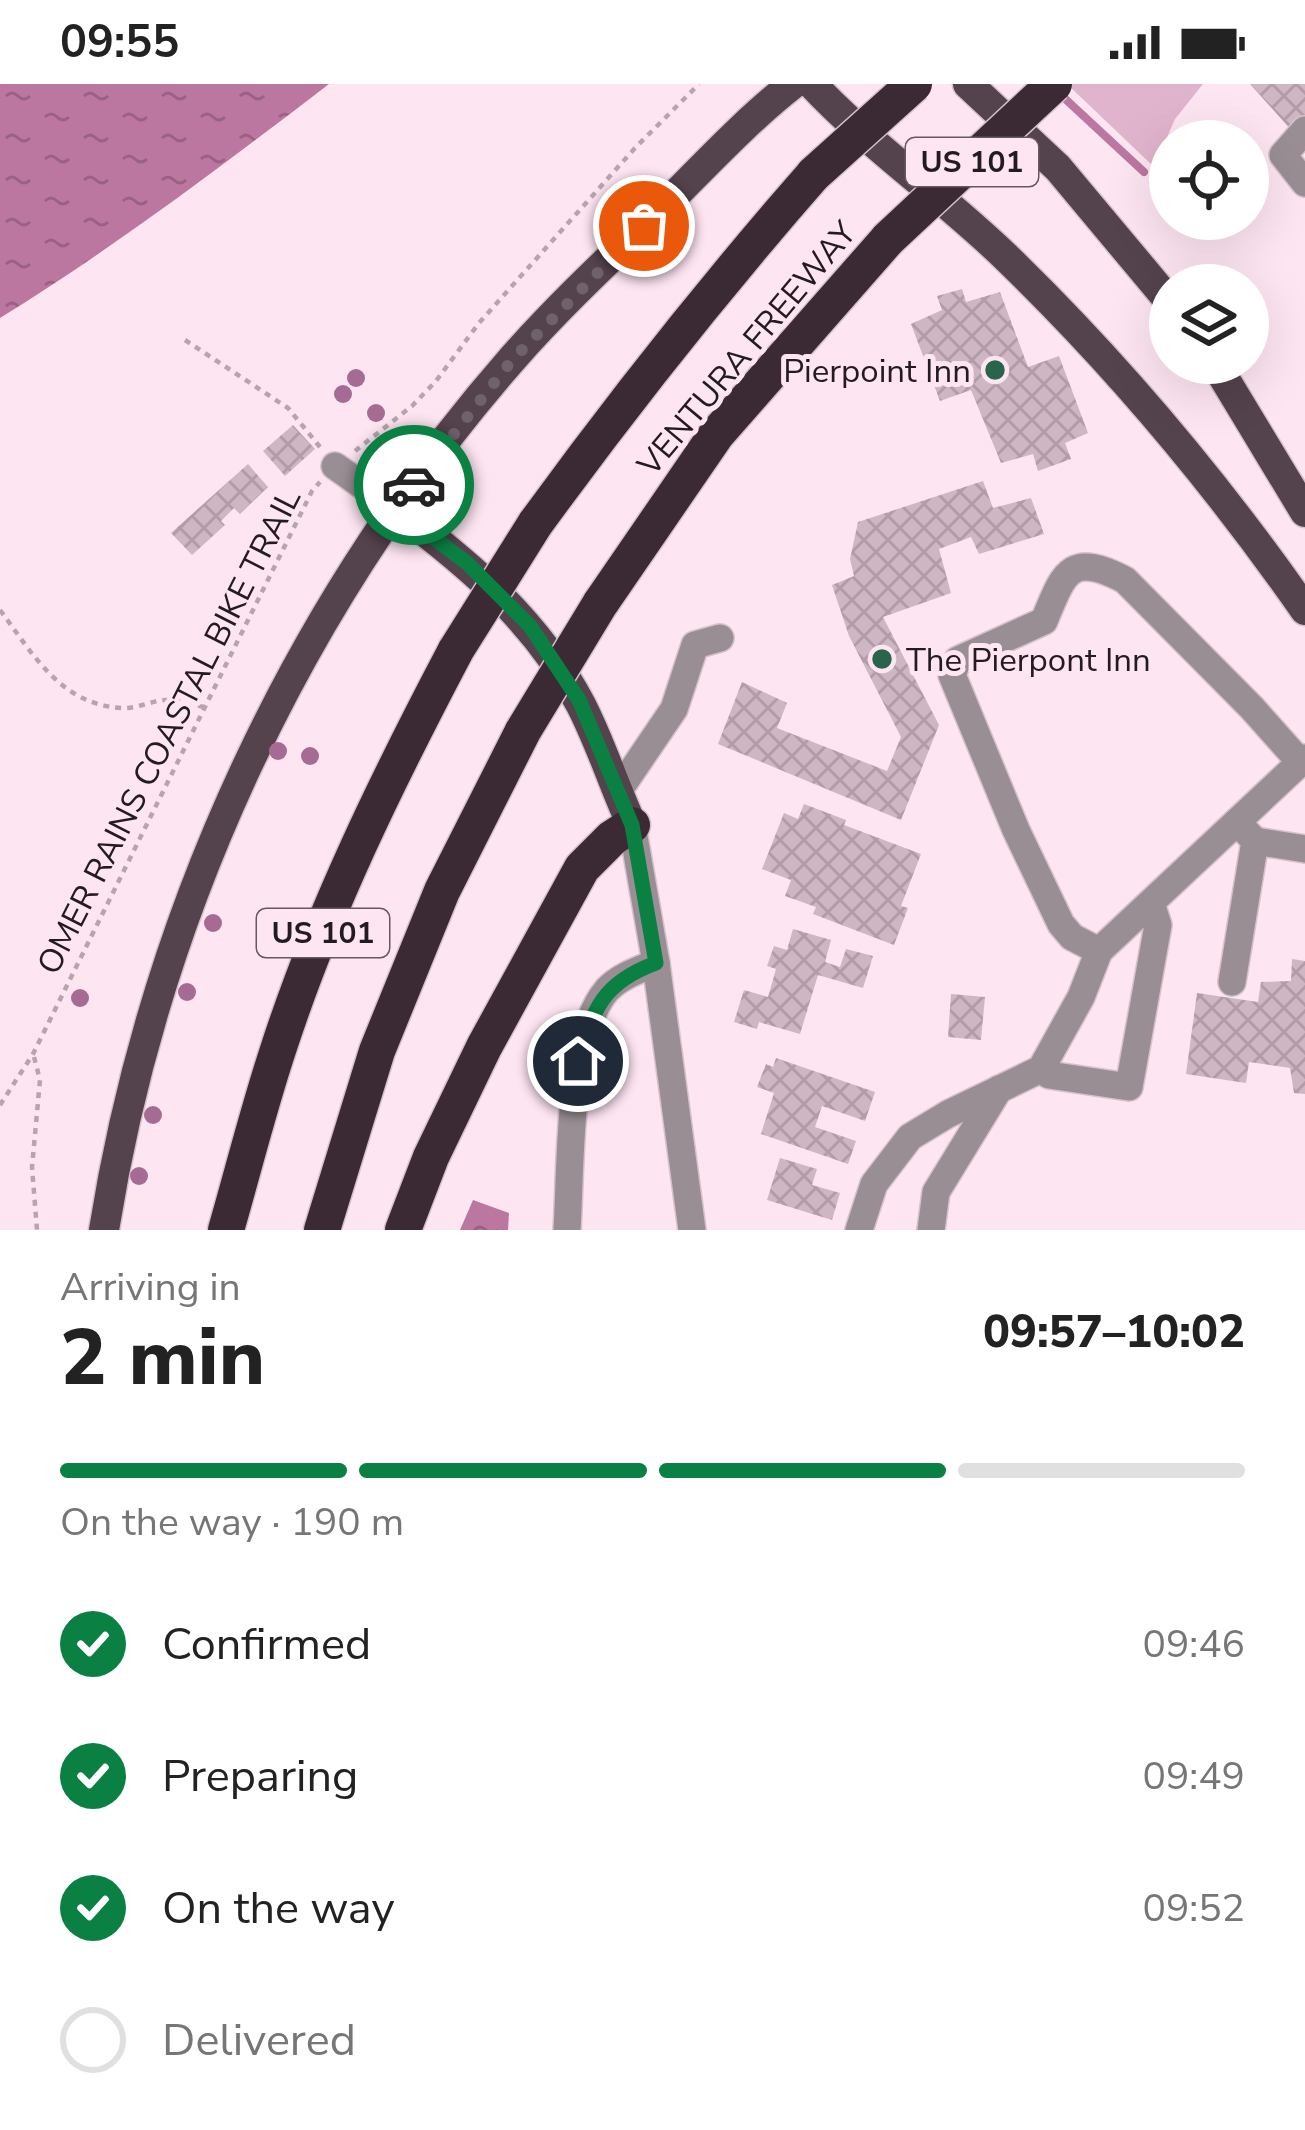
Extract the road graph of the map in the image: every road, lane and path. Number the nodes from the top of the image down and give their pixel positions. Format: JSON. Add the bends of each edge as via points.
{"nodes":[{"id":1,"x":699,"y":84,"type":"edge"},
{"id":2,"x":793,"y":84,"type":"edge"},
{"id":3,"x":812,"y":84,"type":"edge"},
{"id":4,"x":914,"y":84,"type":"edge"},
{"id":5,"x":968,"y":84,"type":"edge"},
{"id":6,"x":1054,"y":84,"type":"edge"},
{"id":7,"x":1305,"y":130,"type":"edge"},
{"id":8,"x":1305,"y":183,"type":"edge"},
{"id":9,"x":1149,"y":277,"type":"edge"},
{"id":10,"x":184,"y":340,"type":"dead end"},
{"id":11,"x":1228,"y":384,"type":"edge"},
{"id":12,"x":335,"y":466,"type":"junction"},
{"id":13,"x":397,"y":510,"type":"junction"},
{"id":14,"x":1305,"y":512,"type":"edge"},
{"id":15,"x":0,"y":610,"type":"edge"},
{"id":16,"x":1305,"y":610,"type":"edge"},
{"id":17,"x":720,"y":638,"type":"dead end"},
{"id":18,"x":205,"y":707,"type":"junction"},
{"id":19,"x":1303,"y":761,"type":"edge"},
{"id":20,"x":625,"y":809,"type":"junction"},
{"id":21,"x":1246,"y":831,"type":"junction"},
{"id":22,"x":1305,"y":849,"type":"edge"},
{"id":23,"x":1151,"y":903,"type":"junction"},
{"id":24,"x":1099,"y":951,"type":"junction"},
{"id":25,"x":656,"y":963,"type":"junction"},
{"id":26,"x":1232,"y":982,"type":"dead end"},
{"id":27,"x":33,"y":1054,"type":"junction"},
{"id":28,"x":1041,"y":1069,"type":"junction"},
{"id":29,"x":999,"y":1089,"type":"junction"},
{"id":30,"x":0,"y":1105,"type":"edge"},
{"id":31,"x":38,"y":1230,"type":"edge"},
{"id":32,"x":104,"y":1230,"type":"edge"},
{"id":33,"x":226,"y":1230,"type":"edge"},
{"id":34,"x":322,"y":1230,"type":"edge"},
{"id":35,"x":403,"y":1230,"type":"edge"},
{"id":36,"x":567,"y":1230,"type":"edge"},
{"id":37,"x":692,"y":1230,"type":"edge"},
{"id":38,"x":859,"y":1230,"type":"edge"},
{"id":39,"x":931,"y":1230,"type":"edge"}],
"edges":[{"from":1,"to":12,"type":"path","name":"OMER RAINS COASTAL BIKE TRAIL","via":[[479,322],[436,381]]},
{"from":2,"to":13,"type":"main road","via":[[513,359]]},
{"from":3,"to":16,"type":"main road","via":[[1099,349],[1193,457]]},
{"from":4,"to":33,"type":"highway","name":"VENTURA FREEWAY","number":"US 101","bridge":true,"via":[[814,174],[709,295],[535,524],[456,650],[344,878],[278,1051]]},
{"from":5,"to":9,"type":"main road","via":[[1058,168]]},
{"from":6,"to":34,"type":"highway","name":"VENTURA FREEWAY","number":"US 101","bridge":true,"via":[[888,239],[716,435],[600,604],[523,731],[442,891],[376,1051]]},
{"from":7,"to":8,"type":"street","via":[[1283,154]]},
{"from":10,"to":12,"type":"path","via":[[288,408]]},
{"from":11,"to":14,"type":"main road"},
{"from":12,"to":13,"type":"street"},
{"from":12,"to":18,"type":"path","name":"OMER RAINS COASTAL BIKE TRAIL","via":[[312,491]]},
{"from":13,"to":20,"type":"main road","via":[[467,563],[530,626],[579,700]]},
{"from":13,"to":32,"type":"main road","via":[[290,682],[191,899],[129,1100]]},
{"from":15,"to":18,"type":"path","via":[[72,695],[119,708],[165,700]]},
{"from":17,"to":20,"type":"street","via":[[695,645]]},
{"from":18,"to":27,"type":"path","name":"OMER RAINS COASTAL BIKE TRAIL"},
{"from":19,"to":21,"type":"street"},
{"from":19,"to":24,"type":"street","via":[[1125,580],[1101,567],[1074,567],[1044,621],[958,660],[952,675],[1016,830],[1066,932]]},
{"from":20,"to":25,"type":"street"},
{"from":20,"to":35,"type":"highway","via":[[612,838],[582,868],[484,1046]]},
{"from":21,"to":22,"type":"street"},
{"from":21,"to":23,"type":"street"},
{"from":21,"to":26,"type":"street"},
{"from":23,"to":24,"type":"street"},
{"from":23,"to":28,"type":"street","via":[[1158,926],[1129,1087]]},
{"from":24,"to":28,"type":"street"},
{"from":25,"to":36,"type":"street","via":[[607,991],[591,1018],[578,1061]]},
{"from":25,"to":37,"type":"street"},
{"from":27,"to":30,"type":"path","name":"OMER RAINS COASTAL BIKE TRAIL"},
{"from":27,"to":31,"type":"path","via":[[40,1080],[32,1167]]},
{"from":28,"to":29,"type":"street"},
{"from":29,"to":38,"type":"street","via":[[910,1137],[874,1184]]},
{"from":29,"to":39,"type":"street","via":[[936,1192]]}]}
